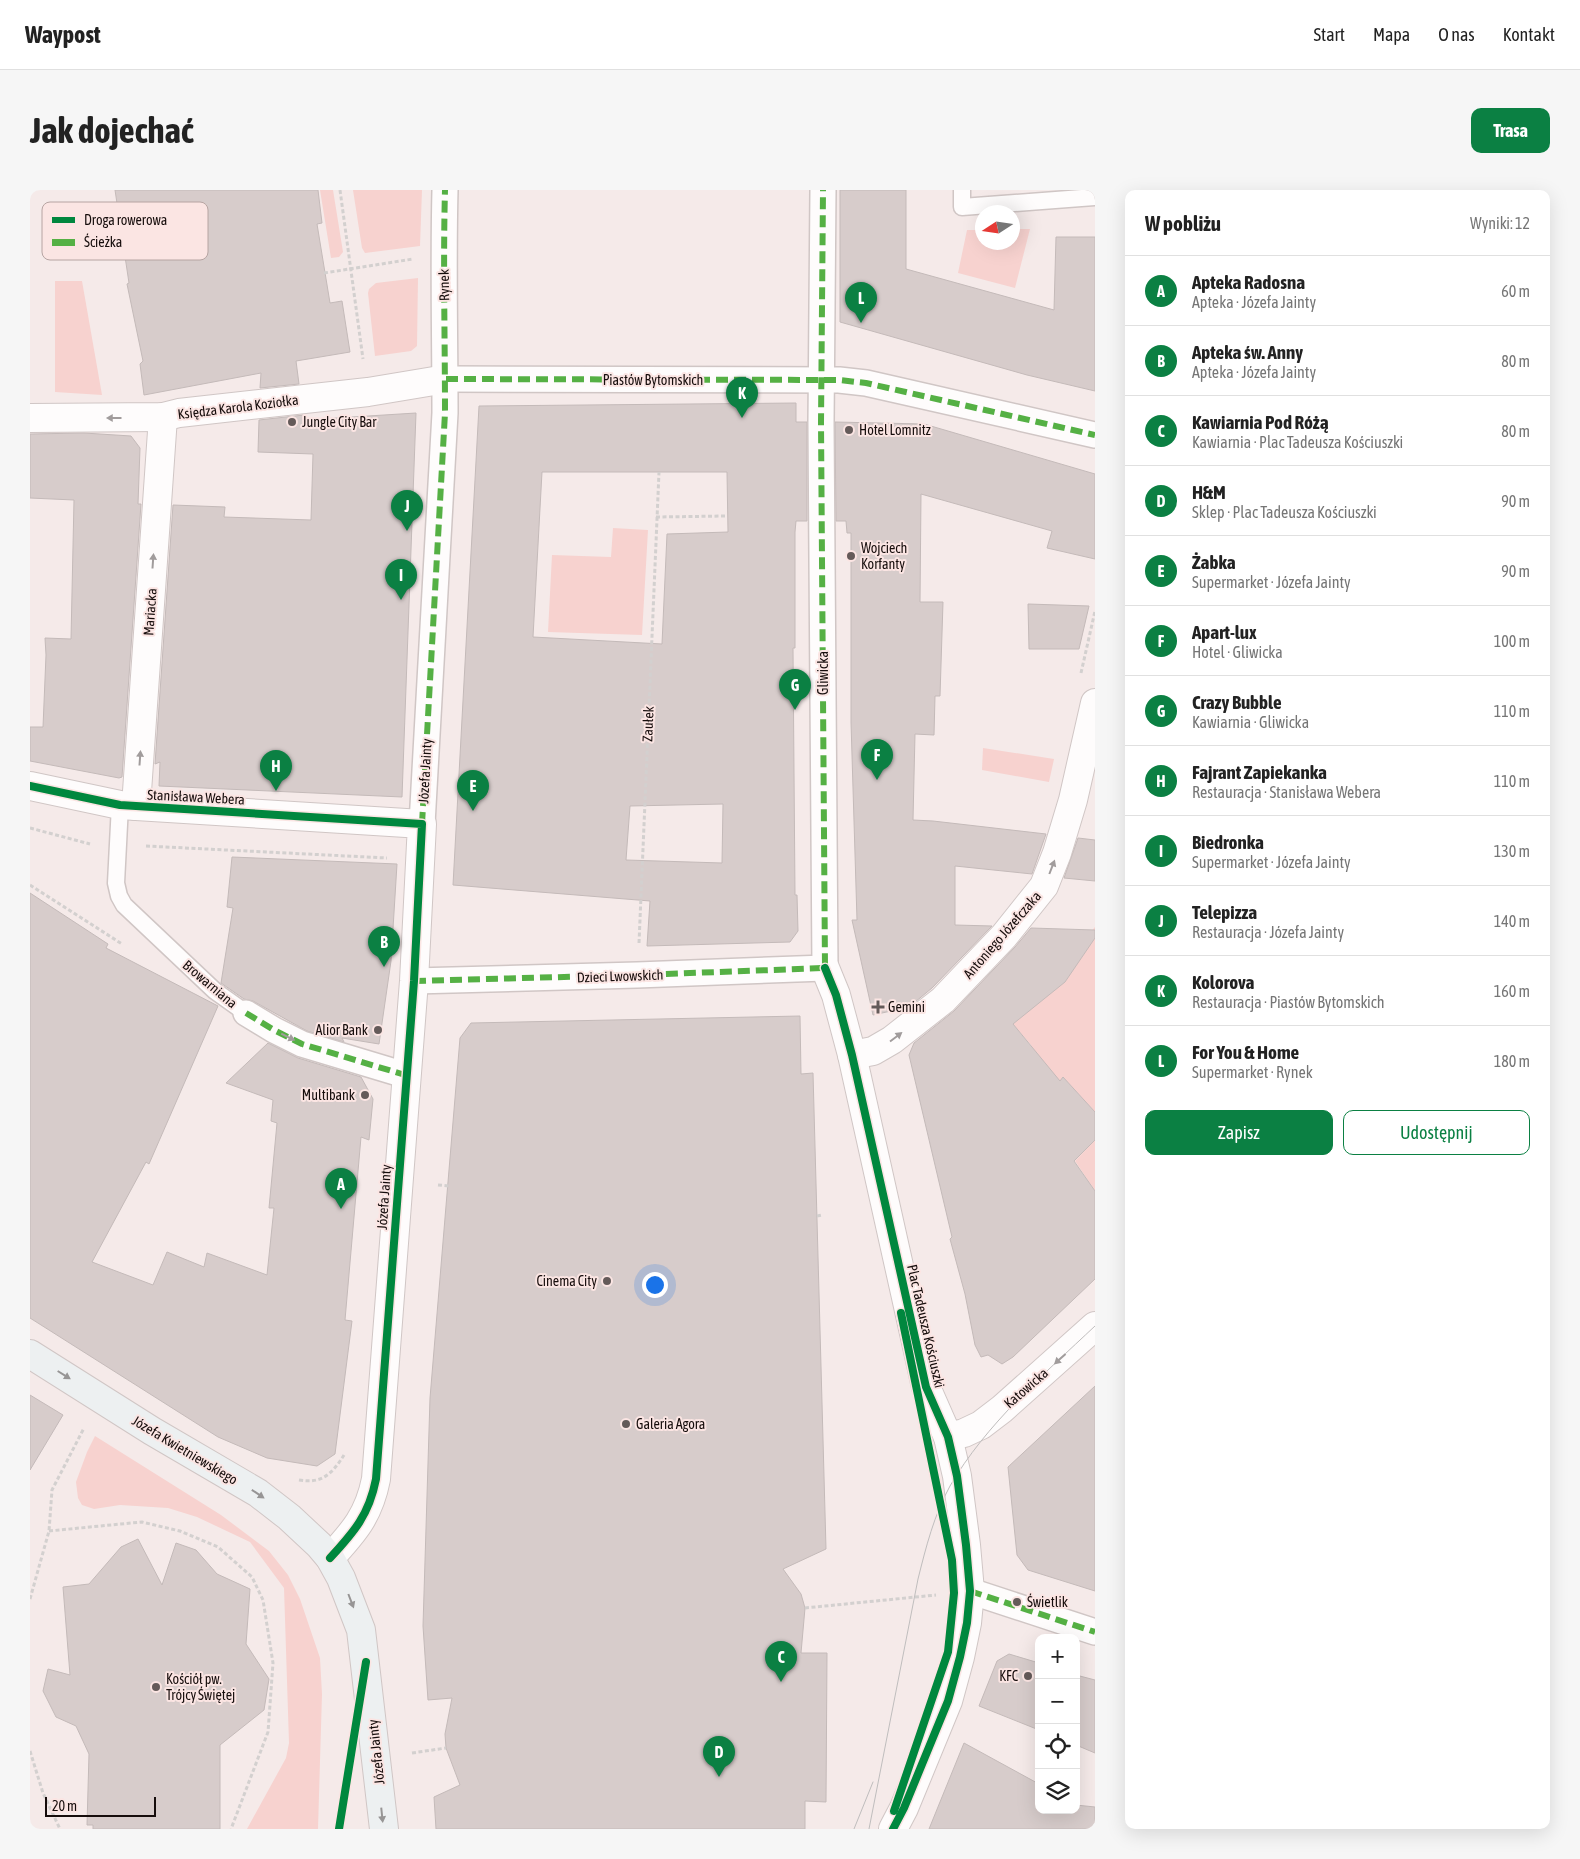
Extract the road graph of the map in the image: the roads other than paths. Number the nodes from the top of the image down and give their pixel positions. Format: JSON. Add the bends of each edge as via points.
{"nodes":[{"id":1,"x":445,"y":190,"type":"edge"},
{"id":2,"x":822,"y":190,"type":"edge"},
{"id":3,"x":962,"y":190,"type":"edge"},
{"id":4,"x":1095,"y":197,"type":"edge"},
{"id":5,"x":822,"y":379,"type":"junction"},
{"id":6,"x":446,"y":380,"type":"junction"},
{"id":7,"x":163,"y":417,"type":"junction"},
{"id":8,"x":30,"y":418,"type":"edge"},
{"id":9,"x":1095,"y":435,"type":"edge"},
{"id":10,"x":1095,"y":703,"type":"edge"},
{"id":11,"x":30,"y":786,"type":"edge"},
{"id":12,"x":129,"y":806,"type":"junction"},
{"id":13,"x":422,"y":824,"type":"junction"},
{"id":14,"x":825,"y":968,"type":"junction"},
{"id":15,"x":414,"y":981,"type":"junction"},
{"id":16,"x":246,"y":1013,"type":"joint"},
{"id":17,"x":852,"y":1055,"type":"junction"},
{"id":18,"x":405,"y":1075,"type":"junction"},
{"id":19,"x":1095,"y":1326,"type":"edge"},
{"id":20,"x":30,"y":1354,"type":"edge"},
{"id":21,"x":948,"y":1437,"type":"junction"},
{"id":22,"x":330,"y":1558,"type":"junction"},
{"id":23,"x":970,"y":1591,"type":"junction"},
{"id":24,"x":1095,"y":1632,"type":"edge"},
{"id":25,"x":384,"y":1829,"type":"edge"},
{"id":26,"x":893,"y":1829,"type":"edge"}],
"edges":[{"from":1,"to":6,"type":"street","name":"Rynek"},
{"from":2,"to":5,"type":"street"},
{"from":3,"to":4,"type":"lane","via":[[962,207]]},
{"from":5,"to":6,"type":"street","name":"Piastów Bytomskich"},
{"from":5,"to":9,"type":"street","name":"Piastów Bytomskich","via":[[866,383]]},
{"from":5,"to":14,"type":"street","name":"Gliwicka"},
{"from":6,"to":7,"type":"street","name":"Księdza Karola Koziołka"},
{"from":6,"to":13,"type":"street","name":"Józefa Jainty"},
{"from":7,"to":8,"type":"street","name":"Księdza Karola Koziołka","one_way":true},
{"from":12,"to":7,"type":"street","name":"Mariacka","one_way":true},
{"from":17,"to":10,"type":"street","name":"Antoniego Józefczaka","one_way":true,"via":[[873,1051],[892,1040],[943,1000],[1004,936],[1044,886],[1073,800]]},
{"from":11,"to":12,"type":"street","name":"Stanisława Webera"},
{"from":12,"to":13,"type":"street","name":"Stanisława Webera"},
{"from":12,"to":16,"type":"lane","name":"Browarniana","via":[[118,846],[116,883],[124,906],[215,991]]},
{"from":13,"to":15,"type":"street","name":"Józefa Jainty"},
{"from":14,"to":15,"type":"street","name":"Dzieci Lwowskich"},
{"from":14,"to":17,"type":"street","name":"Plac Tadeusza Kościuszki","via":[[836,995]]},
{"from":15,"to":18,"type":"street","name":"Józefa Jainty"},
{"from":16,"to":18,"type":"street","name":"Browarniana","one_way":true,"via":[[302,1044]]},
{"from":17,"to":21,"type":"street","name":"Plac Tadeusza Kościuszki","via":[[926,1387]]},
{"from":18,"to":22,"type":"street","name":"Józefa Jainty","via":[[376,1479],[366,1514]]},
{"from":19,"to":21,"type":"street","name":"Katowicka","one_way":true,"via":[[981,1425]]},
{"from":20,"to":22,"type":"main road","name":"Józefa Kwietniewskiego","one_way":true,"via":[[258,1493],[319,1544]]},
{"from":21,"to":23,"type":"street","name":"Plac Tadeusza Kościuszki","via":[[957,1476]]},
{"from":22,"to":25,"type":"main road","name":"Józefa Jainty","one_way":true,"via":[[361,1630]]},
{"from":23,"to":24,"type":"street"},
{"from":23,"to":26,"type":"street","name":"Plac Tadeusza Kościuszki","via":[[967,1623],[948,1701]]}]}
